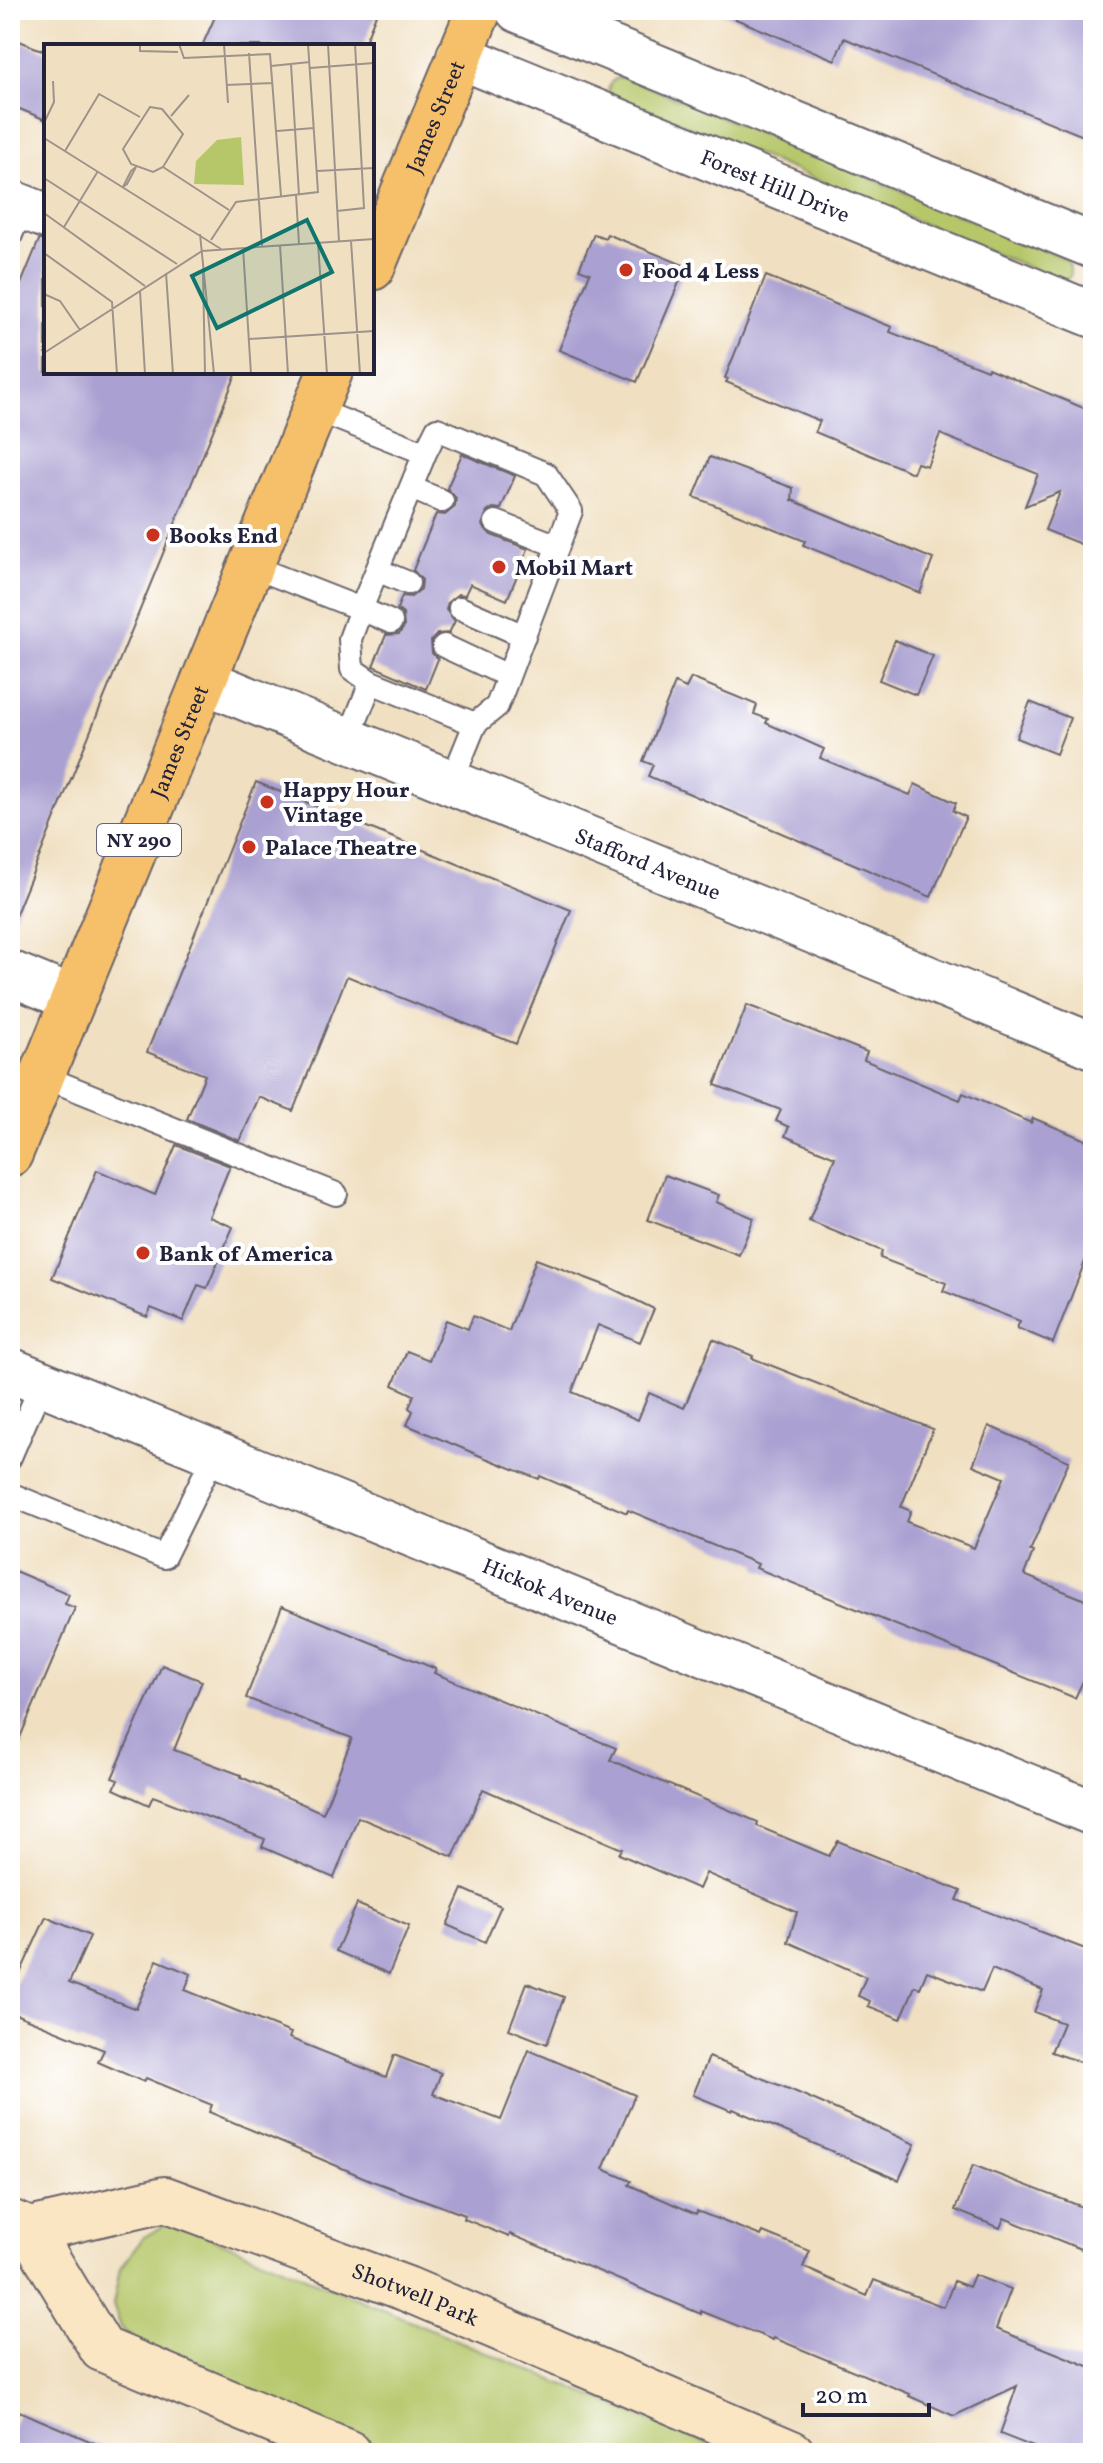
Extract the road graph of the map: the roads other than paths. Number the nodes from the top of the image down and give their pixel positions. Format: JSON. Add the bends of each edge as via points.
{"nodes":[{"id":1,"x":479,"y":10,"type":"edge"},
{"id":2,"x":518,"y":10,"type":"edge"},
{"id":3,"x":595,"y":42,"type":"junction"},
{"id":4,"x":459,"y":56,"type":"junction"},
{"id":5,"x":571,"y":102,"type":"junction"},
{"id":6,"x":1093,"y":246,"type":"edge"},
{"id":7,"x":374,"y":263,"type":"edge"},
{"id":8,"x":1093,"y":315,"type":"edge"},
{"id":9,"x":322,"y":391,"type":"edge"},
{"id":10,"x":425,"y":453,"type":"junction"},
{"id":11,"x":411,"y":488,"type":"junction"},
{"id":12,"x":442,"y":501,"type":"dead end"},
{"id":13,"x":496,"y":522,"type":"dead end"},
{"id":14,"x":558,"y":546,"type":"junction"},
{"id":15,"x":251,"y":566,"type":"junction"},
{"id":16,"x":377,"y":570,"type":"junction"},
{"id":17,"x":408,"y":583,"type":"dead end"},
{"id":18,"x":460,"y":608,"type":"dead end"},
{"id":19,"x":361,"y":609,"type":"junction"},
{"id":20,"x":391,"y":622,"type":"dead end"},
{"id":21,"x":524,"y":636,"type":"junction"},
{"id":22,"x":444,"y":646,"type":"dead end"},
{"id":23,"x":508,"y":676,"type":"junction"},
{"id":24,"x":204,"y":681,"type":"junction"},
{"id":25,"x":371,"y":682,"type":"junction"},
{"id":26,"x":475,"y":724,"type":"junction"},
{"id":27,"x":348,"y":740,"type":"junction"},
{"id":28,"x":451,"y":783,"type":"junction"},
{"id":29,"x":10,"y":973,"type":"edge"},
{"id":30,"x":73,"y":999,"type":"junction"},
{"id":31,"x":1093,"y":1046,"type":"edge"},
{"id":32,"x":42,"y":1076,"type":"junction"},
{"id":33,"x":10,"y":1154,"type":"edge"},
{"id":34,"x":336,"y":1194,"type":"dead end"},
{"id":35,"x":26,"y":1376,"type":"edge"},
{"id":36,"x":215,"y":1453,"type":"junction"},
{"id":37,"x":10,"y":1457,"type":"edge"},
{"id":38,"x":10,"y":1494,"type":"edge"},
{"id":39,"x":1093,"y":1813,"type":"edge"},
{"id":40,"x":20,"y":2226,"type":"edge"},
{"id":41,"x":349,"y":2453,"type":"edge"},
{"id":42,"x":792,"y":2453,"type":"edge"}],
"edges":[{"from":1,"to":4,"type":"main road","name":"James Street"},
{"from":2,"to":3,"type":"street"},
{"from":3,"to":5,"type":"street"},
{"from":3,"to":6,"type":"street"},
{"from":4,"to":5,"type":"street","name":"Forest Hill Drive"},
{"from":4,"to":7,"type":"main road","name":"James Street"},
{"from":5,"to":8,"type":"street","name":"Forest Hill Drive"},
{"from":9,"to":10,"type":"lane"},
{"from":9,"to":15,"type":"main road","name":"James Street","number":"NY 290"},
{"from":10,"to":11,"type":"lane"},
{"from":10,"to":14,"type":"lane","via":[[437,429],[546,474],[571,511]]},
{"from":11,"to":12,"type":"lane"},
{"from":11,"to":16,"type":"lane"},
{"from":13,"to":14,"type":"lane"},
{"from":14,"to":21,"type":"lane"},
{"from":15,"to":19,"type":"lane"},
{"from":15,"to":24,"type":"main road","name":"James Street","number":"NY 290"},
{"from":16,"to":17,"type":"lane"},
{"from":16,"to":19,"type":"lane"},
{"from":18,"to":21,"type":"lane"},
{"from":19,"to":20,"type":"lane"},
{"from":19,"to":25,"type":"lane","via":[[350,639],[352,669]]},
{"from":21,"to":23,"type":"lane"},
{"from":22,"to":23,"type":"lane"},
{"from":23,"to":26,"type":"lane","via":[[497,706]]},
{"from":24,"to":27,"type":"street","name":"Stafford Avenue"},
{"from":24,"to":30,"type":"main road","name":"James Street","number":"NY 290"},
{"from":25,"to":26,"type":"lane"},
{"from":25,"to":27,"type":"lane"},
{"from":26,"to":28,"type":"lane"},
{"from":27,"to":28,"type":"street","name":"Stafford Avenue"},
{"from":28,"to":31,"type":"street","name":"Stafford Avenue"},
{"from":29,"to":30,"type":"street"},
{"from":30,"to":32,"type":"main road","name":"James Street","number":"NY 290"},
{"from":32,"to":33,"type":"main road","name":"James Street","number":"NY 290"},
{"from":32,"to":34,"type":"lane"},
{"from":35,"to":36,"type":"street","name":"Hickok Avenue"},
{"from":35,"to":37,"type":"lane"},
{"from":36,"to":38,"type":"lane","via":[[164,1557]]},
{"from":36,"to":39,"type":"street","name":"Hickok Avenue"},
{"from":40,"to":41,"type":"street","name":"Shotwell Park","via":[[102,2349]]},
{"from":40,"to":42,"type":"street","name":"Shotwell Park","via":[[165,2199],[407,2289]]}]}
